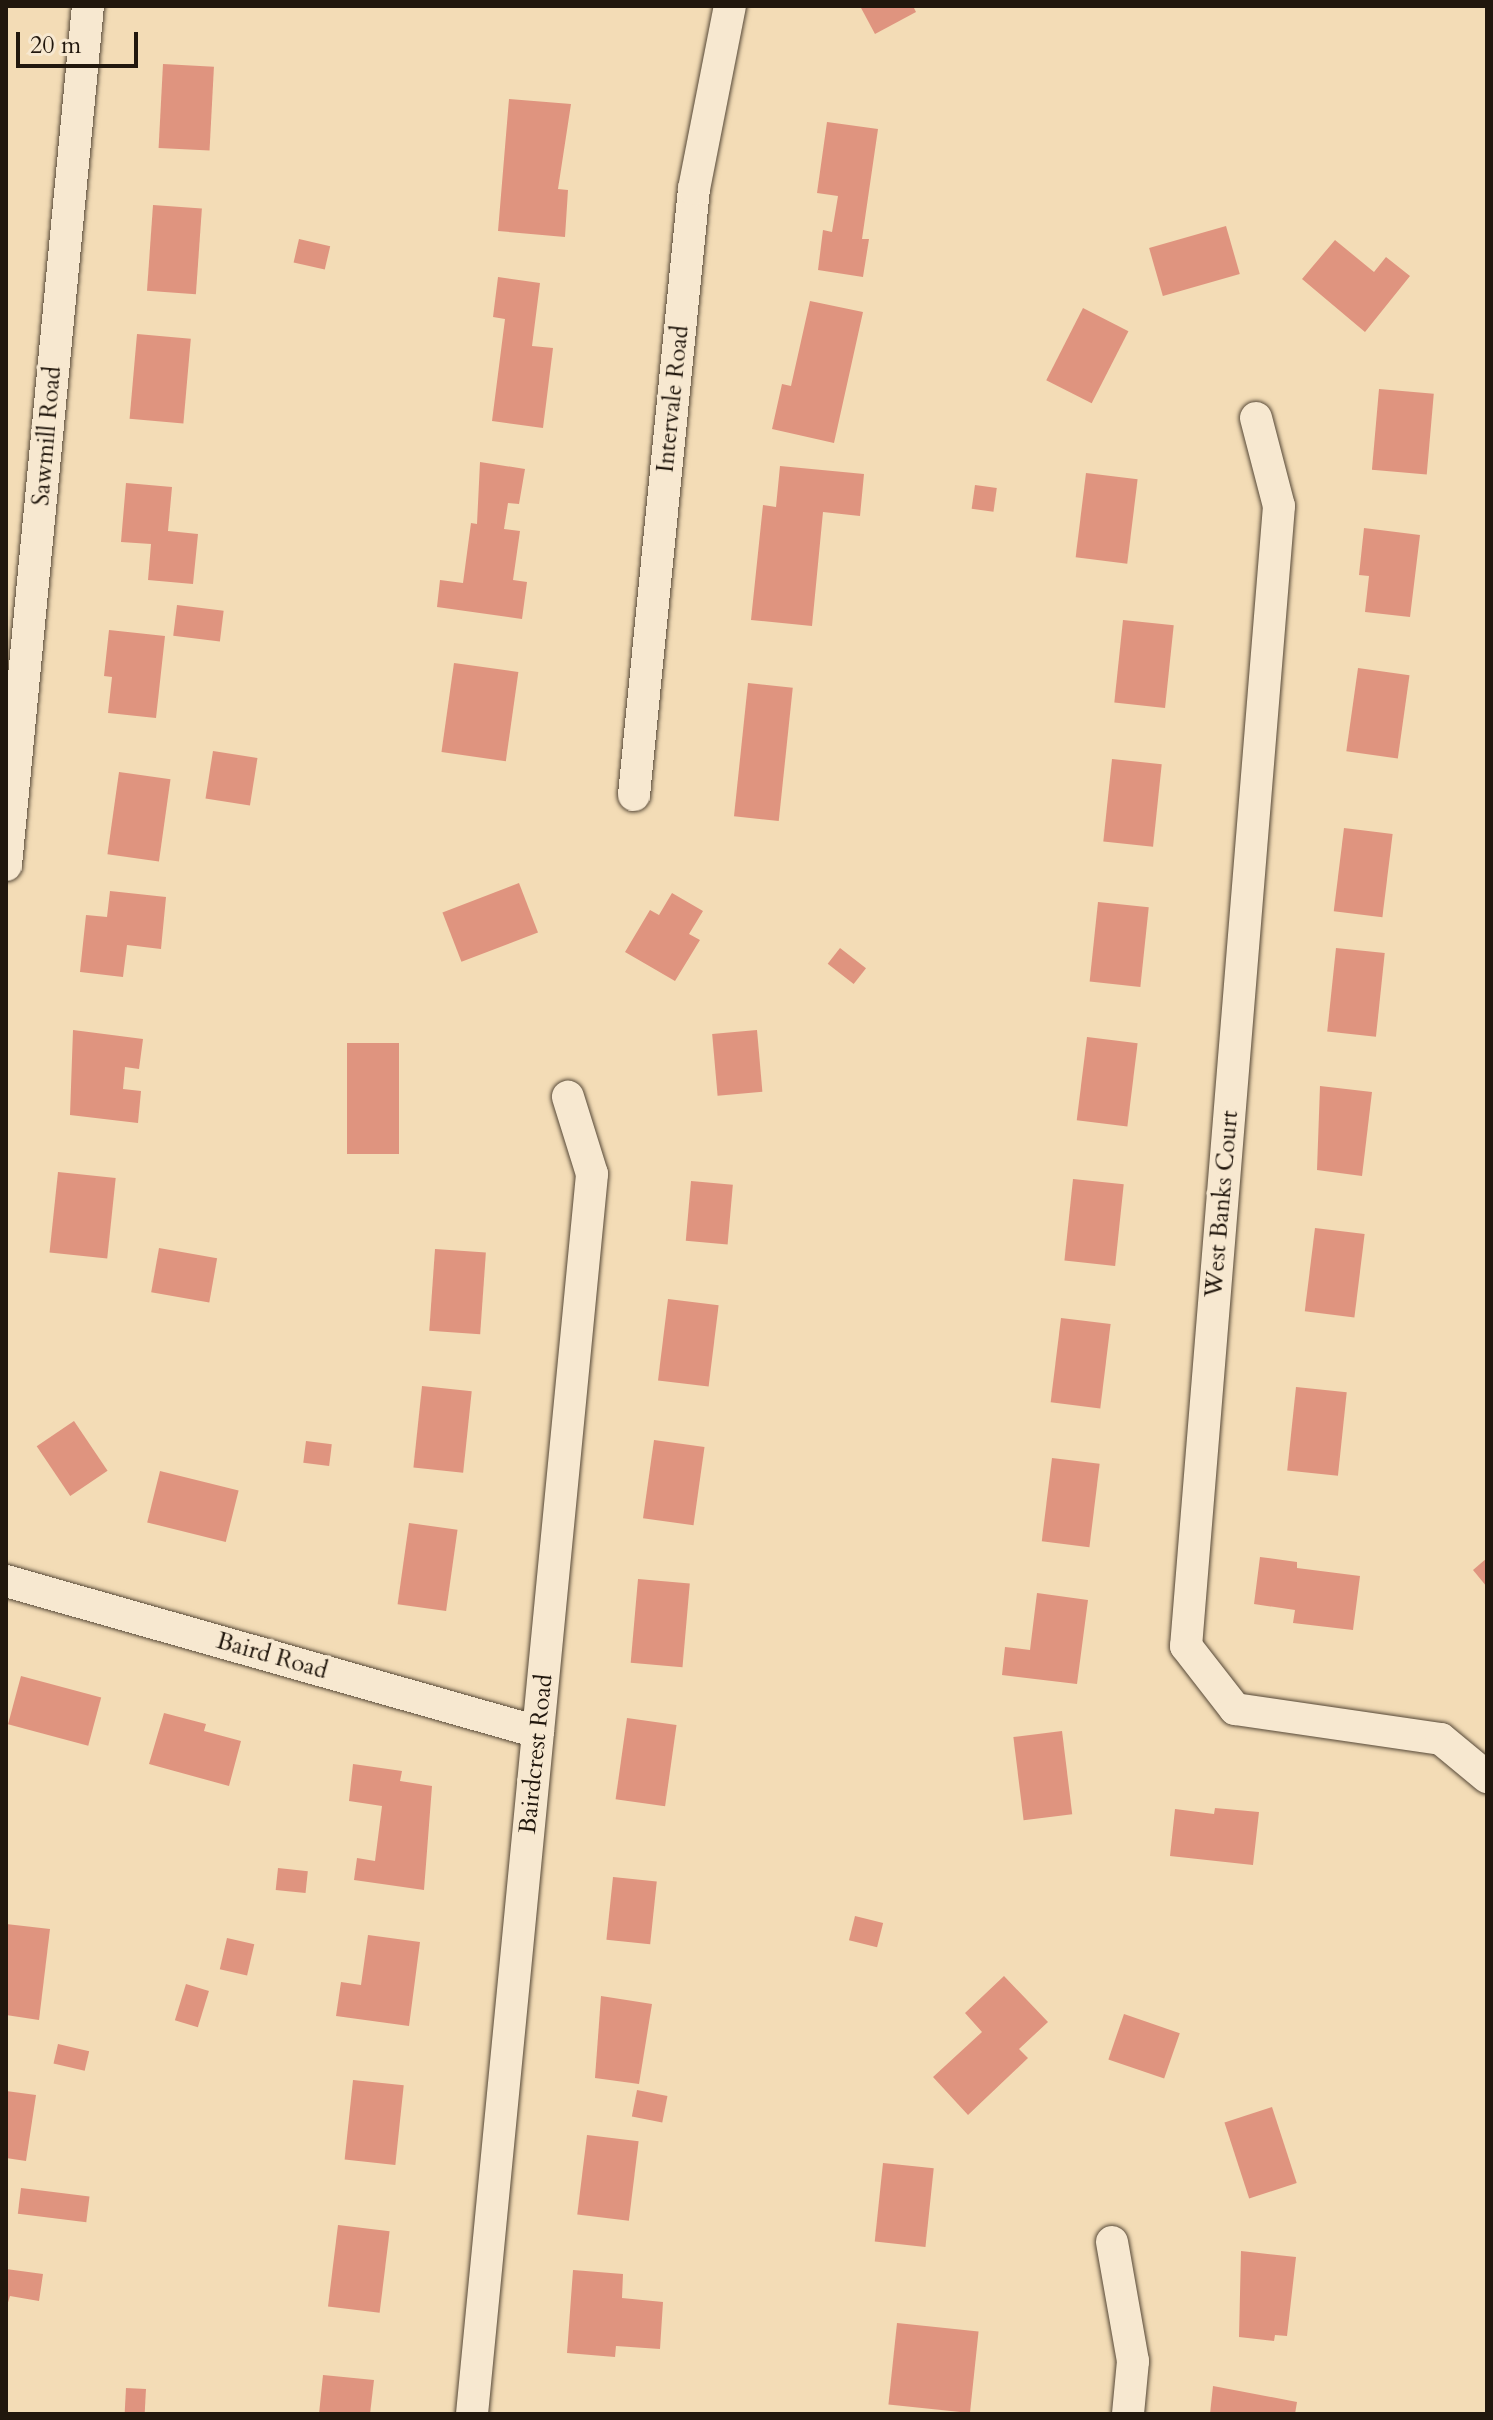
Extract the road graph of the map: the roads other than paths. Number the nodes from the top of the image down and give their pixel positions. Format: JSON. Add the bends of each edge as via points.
{"nodes":[{"id":1,"x":88,"y":6,"type":"edge"},
{"id":2,"x":730,"y":6,"type":"edge"},
{"id":3,"x":1256,"y":418,"type":"dead end"},
{"id":4,"x":634,"y":795,"type":"dead end"},
{"id":5,"x":6,"y":865,"type":"edge"},
{"id":6,"x":568,"y":1097,"type":"dead end"},
{"id":7,"x":6,"y":1581,"type":"edge"},
{"id":8,"x":538,"y":1732,"type":"junction"},
{"id":9,"x":1487,"y":1777,"type":"edge"},
{"id":10,"x":1112,"y":2242,"type":"dead end"},
{"id":11,"x":472,"y":2414,"type":"edge"},
{"id":12,"x":1128,"y":2414,"type":"edge"}],
"edges":[{"from":1,"to":5,"type":"street","name":"Sawmill Road"},
{"from":2,"to":4,"type":"street","name":"Intervale Road","via":[[694,189]]},
{"from":3,"to":9,"type":"street","name":"West Banks Court","via":[[1279,506],[1186,1646],[1235,1709],[1441,1739]]},
{"from":6,"to":8,"type":"street","name":"Bairdcrest Road","via":[[592,1174]]},
{"from":7,"to":8,"type":"street","name":"Baird Road"},
{"from":8,"to":11,"type":"street","name":"Bairdcrest Road"},
{"from":10,"to":12,"type":"street","via":[[1133,2361]]}]}
